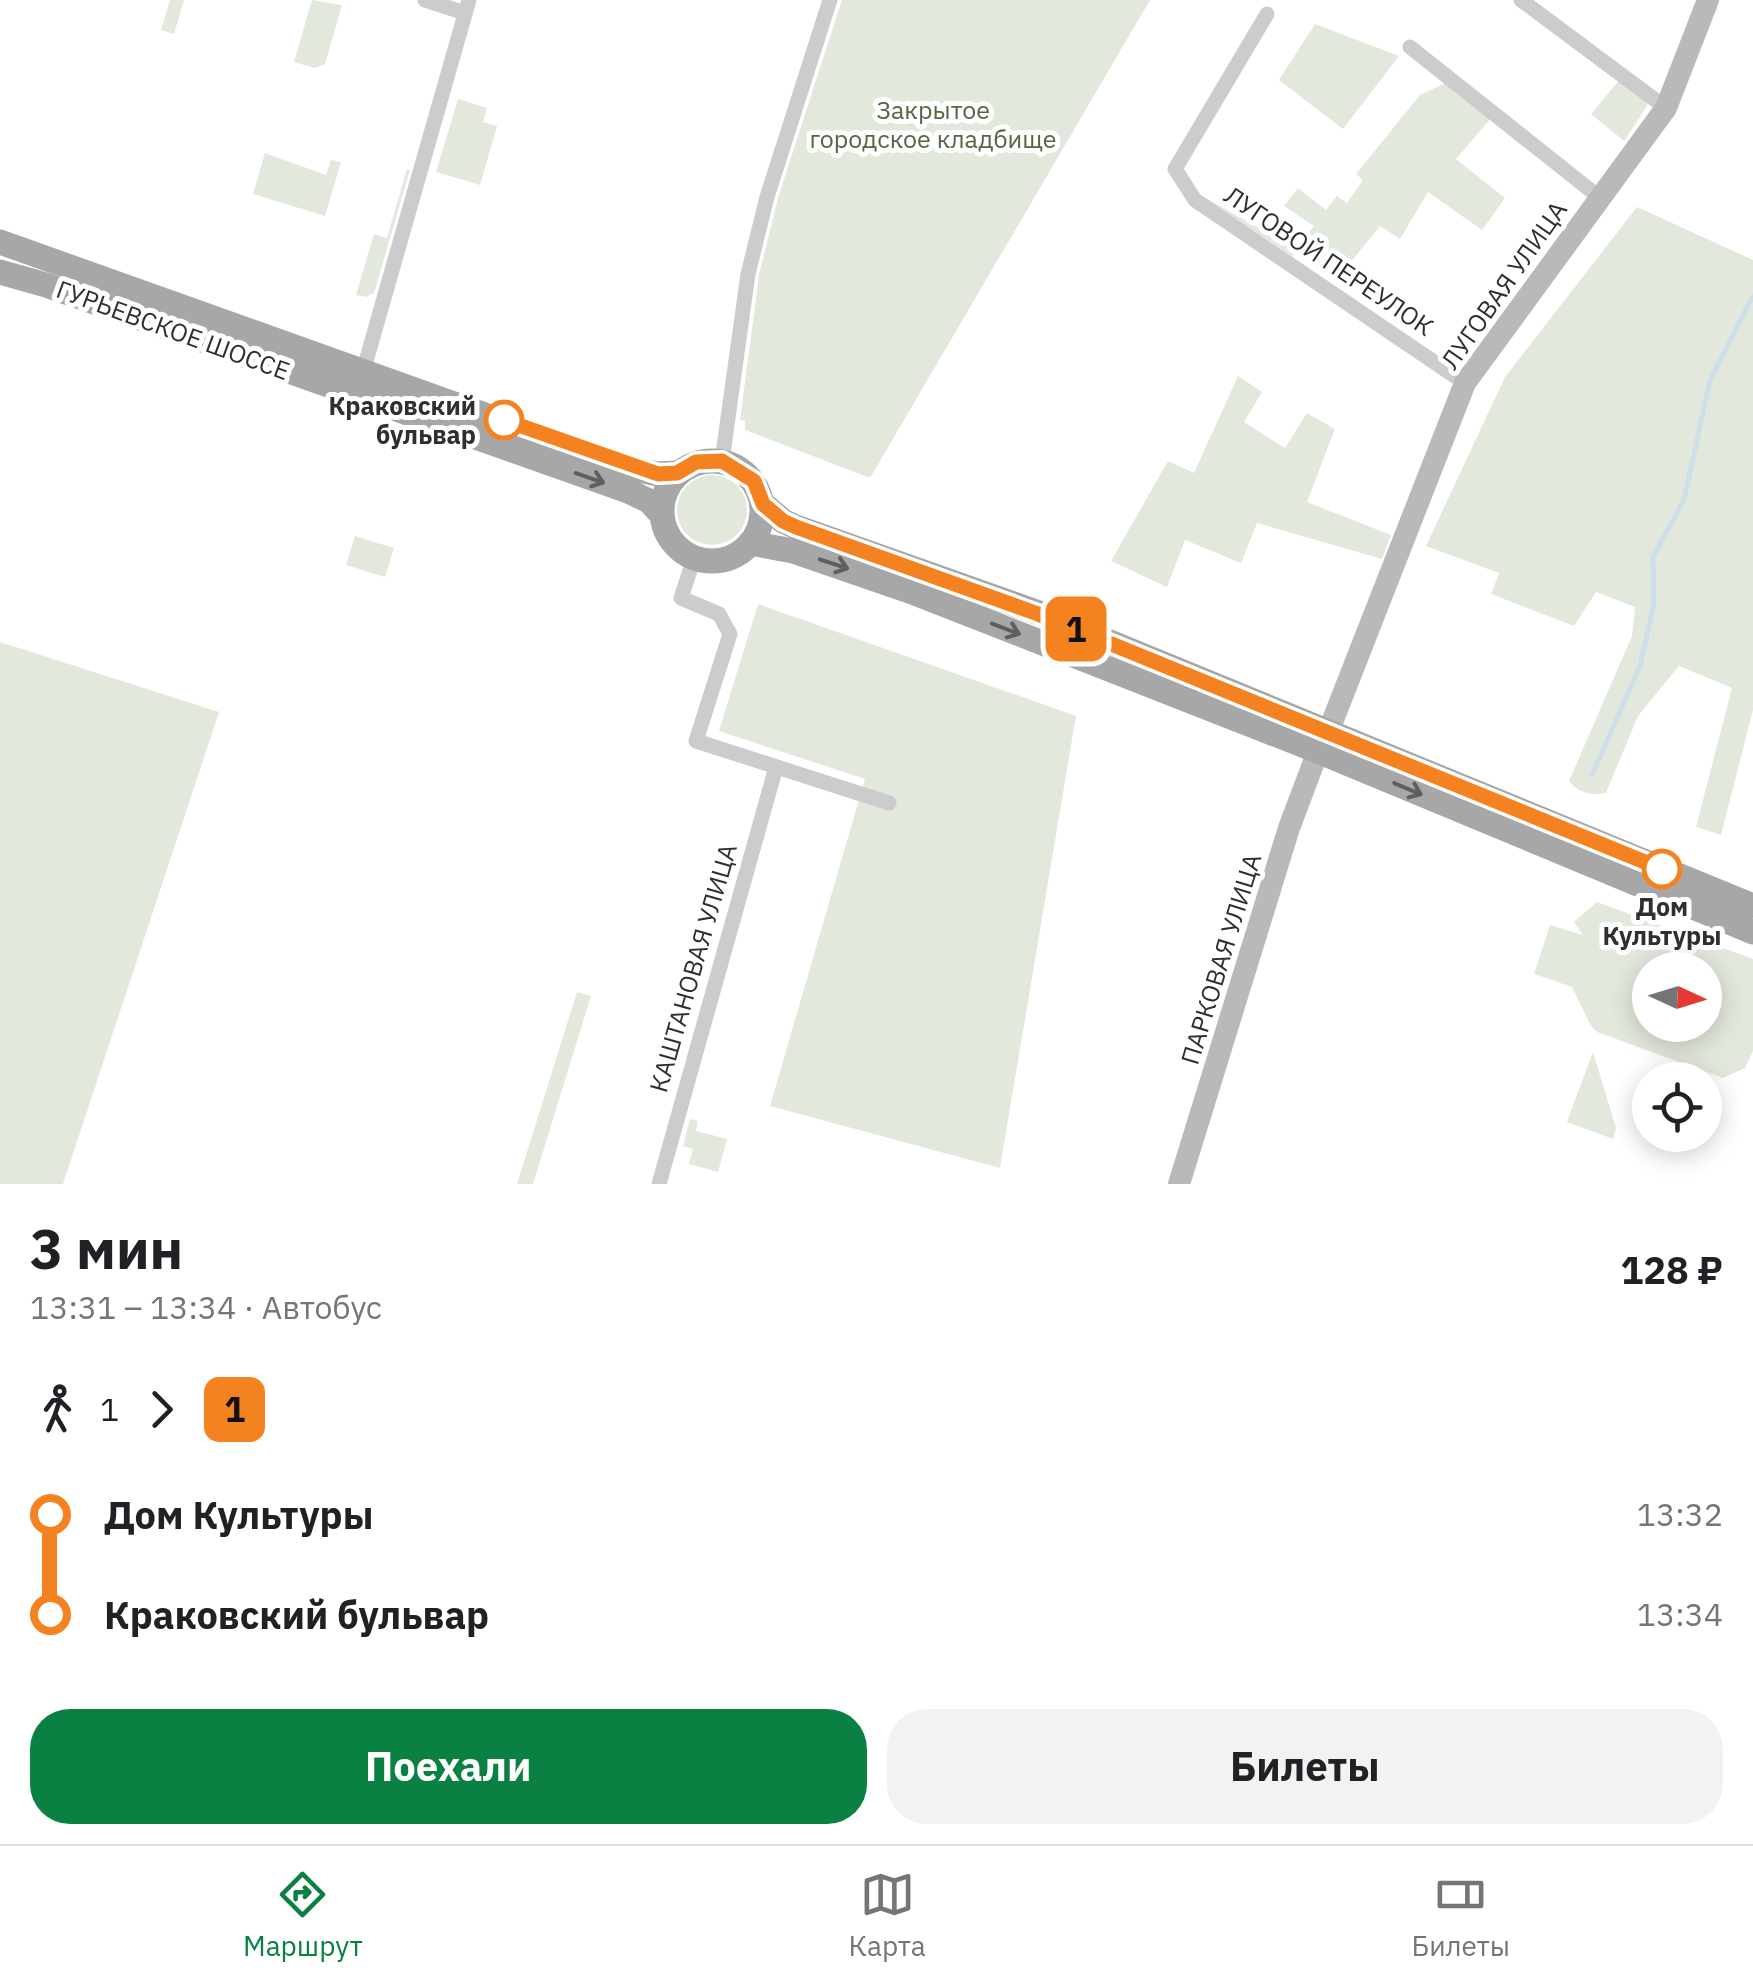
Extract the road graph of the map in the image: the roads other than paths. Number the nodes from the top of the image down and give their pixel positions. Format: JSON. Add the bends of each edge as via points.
{"nodes":[{"id":1,"x":425,"y":0,"type":"edge"},
{"id":2,"x":830,"y":0,"type":"edge"},
{"id":3,"x":1521,"y":0,"type":"edge"},
{"id":4,"x":1708,"y":0,"type":"edge"},
{"id":5,"x":467,"y":6,"type":"edge"},
{"id":6,"x":1267,"y":14,"type":"dead end"},
{"id":7,"x":1410,"y":46,"type":"dead end"},
{"id":8,"x":1666,"y":108,"type":"junction"},
{"id":9,"x":1600,"y":198,"type":"junction"},
{"id":10,"x":0,"y":242,"type":"edge"},
{"id":11,"x":0,"y":272,"type":"edge"},
{"id":12,"x":363,"y":372,"type":"junction"},
{"id":13,"x":1465,"y":384,"type":"junction"},
{"id":14,"x":722,"y":461,"type":"junction"},
{"id":15,"x":677,"y":473,"type":"junction"},
{"id":16,"x":763,"y":504,"type":"junction"},
{"id":17,"x":661,"y":514,"type":"junction"},
{"id":18,"x":750,"y":543,"type":"junction"},
{"id":19,"x":694,"y":558,"type":"junction"},
{"id":20,"x":1324,"y":741,"type":"junction"},
{"id":21,"x":776,"y":767,"type":"junction"},
{"id":22,"x":889,"y":803,"type":"dead end"},
{"id":23,"x":1753,"y":906,"type":"edge"},
{"id":24,"x":1753,"y":932,"type":"edge"},
{"id":25,"x":659,"y":1184,"type":"edge"},
{"id":26,"x":1180,"y":1184,"type":"edge"}],
"edges":[{"from":1,"to":5,"type":"street"},
{"from":2,"to":14,"type":"street","via":[[748,274]]},
{"from":3,"to":8,"type":"street"},
{"from":4,"to":8,"type":"street","name":"ЛУГОВАЯ УЛИЦА"},
{"from":5,"to":12,"type":"street"},
{"from":6,"to":13,"type":"street","name":"ЛУГОВОЙ ПЕРЕУЛОК","via":[[1175,169],[1195,200]]},
{"from":7,"to":9,"type":"street"},
{"from":8,"to":9,"type":"street","name":"ЛУГОВАЯ УЛИЦА"},
{"from":9,"to":13,"type":"street","name":"ЛУГОВАЯ УЛИЦА"},
{"from":10,"to":12,"type":"main road"},
{"from":11,"to":17,"type":"main road","name":"ГУРЬЕВСКОЕ ШОССЕ","one_way":true,"via":[[628,491]]},
{"from":12,"to":15,"type":"main road","via":[[639,470]]},
{"from":13,"to":20,"type":"street","name":"ЛУГОВАЯ УЛИЦА"},
{"from":14,"to":15,"type":"main road","via":[[696,462]]},
{"from":14,"to":16,"type":"main road","via":[[754,481]]},
{"from":15,"to":17,"type":"main road"},
{"from":16,"to":18,"type":"main road","via":[[762,523]]},
{"from":16,"to":20,"type":"main road","via":[[796,527],[1038,614]]},
{"from":17,"to":19,"type":"main road","via":[[666,532]]},
{"from":18,"to":19,"type":"main road","via":[[730,558]]},
{"from":18,"to":20,"type":"main road","one_way":true,"via":[[916,593]]},
{"from":19,"to":21,"type":"street","via":[[681,598],[719,614],[730,634],[696,741]]},
{"from":20,"to":23,"type":"main road"},
{"from":20,"to":24,"type":"main road","one_way":true},
{"from":20,"to":26,"type":"street","name":"ПАРКОВАЯ УЛИЦА","via":[[1289,828]]},
{"from":21,"to":22,"type":"street"},
{"from":21,"to":25,"type":"street","name":"КАШТАНОВАЯ УЛИЦА"}]}
